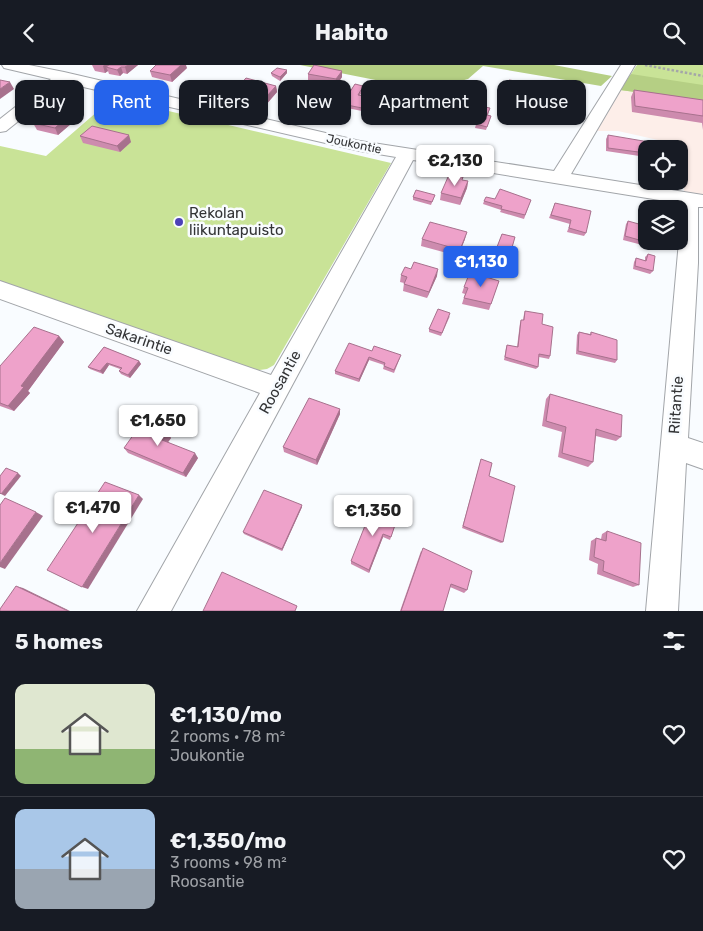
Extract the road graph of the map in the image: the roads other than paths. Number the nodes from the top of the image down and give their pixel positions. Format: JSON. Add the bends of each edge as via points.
{"nodes":[{"id":1,"x":10,"y":65,"type":"edge"},
{"id":2,"x":628,"y":65,"type":"edge"},
{"id":3,"x":64,"y":77,"type":"junction"},
{"id":4,"x":0,"y":127,"type":"edge"},
{"id":5,"x":407,"y":154,"type":"junction"},
{"id":6,"x":560,"y":177,"type":"junction"},
{"id":7,"x":695,"y":200,"type":"edge"},
{"id":8,"x":0,"y":290,"type":"edge"},
{"id":9,"x":277,"y":388,"type":"junction"},
{"id":10,"x":673,"y":446,"type":"junction"},
{"id":11,"x":703,"y":456,"type":"edge"},
{"id":12,"x":153,"y":611,"type":"edge"},
{"id":13,"x":662,"y":611,"type":"edge"}],
"edges":[{"from":1,"to":3,"type":"street","name":"Joukontie"},
{"from":2,"to":6,"type":"street"},
{"from":3,"to":4,"type":"street"},
{"from":3,"to":5,"type":"street","name":"Joukontie"},
{"from":5,"to":6,"type":"street","name":"Joukontie"},
{"from":5,"to":9,"type":"street","name":"Roosantie"},
{"from":6,"to":7,"type":"street","name":"Joukontie"},
{"from":7,"to":10,"type":"street","name":"Riitantie"},
{"from":8,"to":9,"type":"street","name":"Sakarintie"},
{"from":9,"to":12,"type":"street","name":"Roosantie"},
{"from":10,"to":11,"type":"street"},
{"from":10,"to":13,"type":"street","name":"Riitantie"}]}
